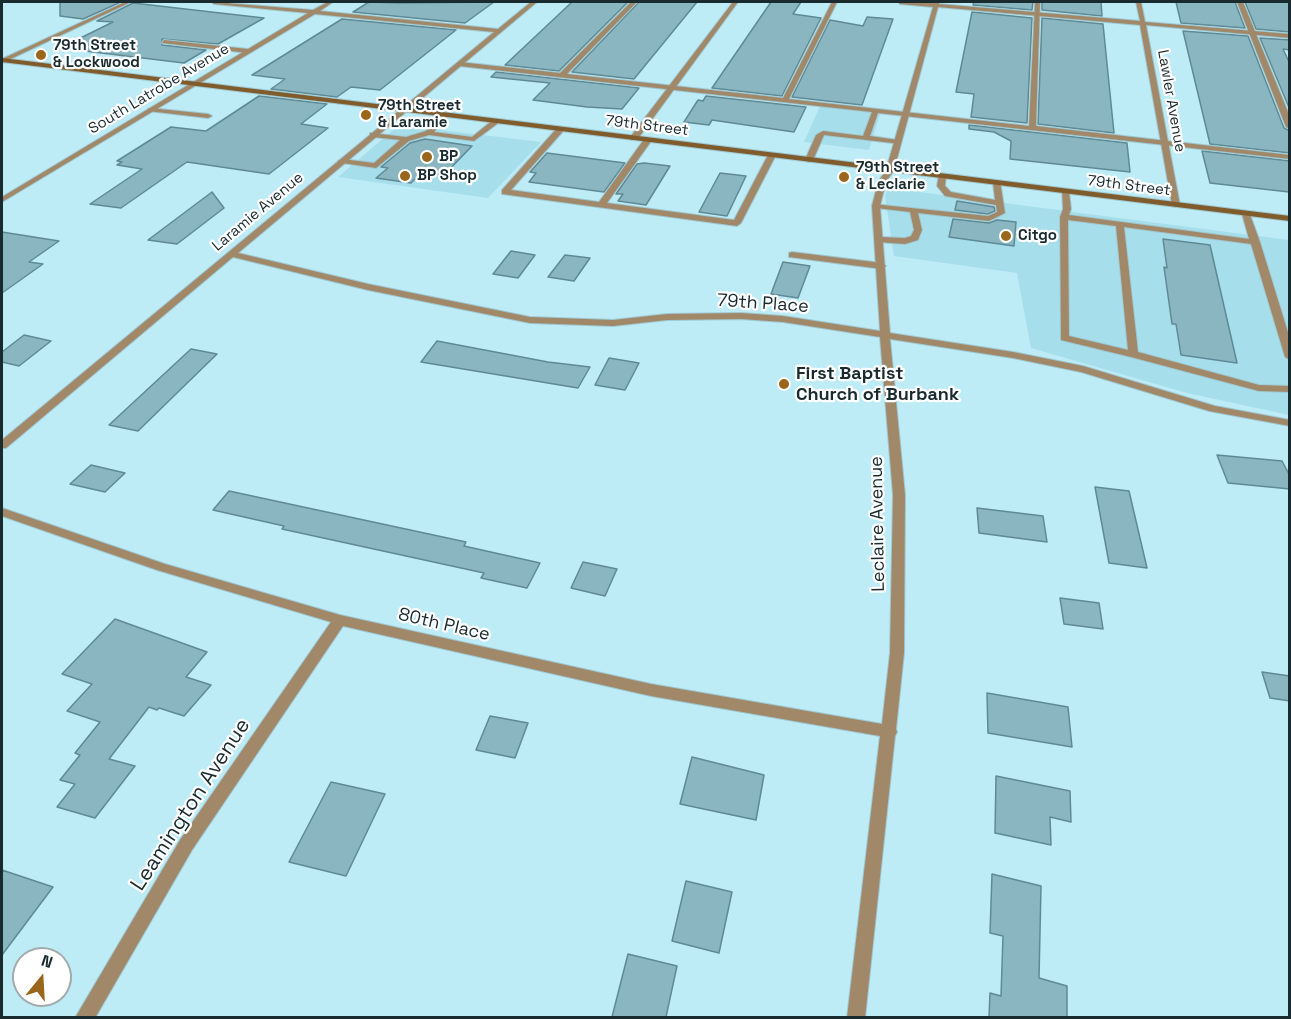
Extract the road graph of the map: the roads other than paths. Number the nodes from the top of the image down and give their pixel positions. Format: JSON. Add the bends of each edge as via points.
{"nodes":[{"id":1,"x":128,"y":2,"type":"edge"},
{"id":2,"x":214,"y":2,"type":"edge"},
{"id":3,"x":229,"y":2,"type":"edge"},
{"id":4,"x":331,"y":2,"type":"edge"},
{"id":5,"x":534,"y":2,"type":"edge"},
{"id":6,"x":634,"y":2,"type":"edge"},
{"id":7,"x":735,"y":2,"type":"edge"},
{"id":8,"x":835,"y":2,"type":"edge"},
{"id":9,"x":900,"y":2,"type":"edge"},
{"id":10,"x":1038,"y":2,"type":"edge"},
{"id":11,"x":1139,"y":2,"type":"edge"},
{"id":12,"x":1240,"y":2,"type":"edge"},
{"id":13,"x":937,"y":3,"type":"edge"},
{"id":14,"x":314,"y":12,"type":"junction"},
{"id":15,"x":1037,"y":14,"type":"junction"},
{"id":16,"x":1143,"y":23,"type":"junction"},
{"id":17,"x":498,"y":31,"type":"junction"},
{"id":18,"x":1252,"y":33,"type":"junction"},
{"id":19,"x":1290,"y":36,"type":"edge"},
{"id":20,"x":165,"y":42,"type":"dead end"},
{"id":21,"x":248,"y":51,"type":"junction"},
{"id":22,"x":2,"y":60,"type":"edge"},
{"id":23,"x":459,"y":64,"type":"junction"},
{"id":24,"x":562,"y":75,"type":"junction"},
{"id":25,"x":195,"y":84,"type":"junction"},
{"id":26,"x":672,"y":87,"type":"junction"},
{"id":27,"x":785,"y":100,"type":"junction"},
{"id":28,"x":403,"y":109,"type":"junction"},
{"id":29,"x":150,"y":110,"type":"junction"},
{"id":30,"x":876,"y":110,"type":"junction"},
{"id":31,"x":906,"y":114,"type":"junction"},
{"id":32,"x":445,"y":115,"type":"junction"},
{"id":33,"x":208,"y":116,"type":"dead end"},
{"id":34,"x":497,"y":121,"type":"junction"},
{"id":35,"x":1290,"y":127,"type":"edge"},
{"id":36,"x":1032,"y":128,"type":"junction"},
{"id":37,"x":561,"y":129,"type":"junction"},
{"id":38,"x":429,"y":134,"type":"junction"},
{"id":39,"x":373,"y":135,"type":"junction"},
{"id":40,"x":634,"y":138,"type":"junction"},
{"id":41,"x":866,"y":138,"type":"junction"},
{"id":42,"x":406,"y":139,"type":"junction"},
{"id":43,"x":648,"y":140,"type":"junction"},
{"id":44,"x":898,"y":142,"type":"junction"},
{"id":45,"x":1164,"y":142,"type":"junction"},
{"id":46,"x":772,"y":155,"type":"junction"},
{"id":47,"x":1290,"y":157,"type":"edge"},
{"id":48,"x":809,"y":160,"type":"junction"},
{"id":49,"x":342,"y":161,"type":"junction"},
{"id":50,"x":890,"y":170,"type":"junction"},
{"id":51,"x":942,"y":176,"type":"junction"},
{"id":52,"x":998,"y":183,"type":"junction"},
{"id":53,"x":1065,"y":191,"type":"junction"},
{"id":54,"x":2,"y":200,"type":"edge"},
{"id":55,"x":999,"y":203,"type":"junction"},
{"id":56,"x":602,"y":204,"type":"junction"},
{"id":57,"x":1176,"y":205,"type":"junction"},
{"id":58,"x":876,"y":206,"type":"junction"},
{"id":59,"x":914,"y":212,"type":"junction"},
{"id":60,"x":1246,"y":214,"type":"junction"},
{"id":61,"x":1064,"y":218,"type":"junction"},
{"id":62,"x":1290,"y":219,"type":"edge"},
{"id":63,"x":1120,"y":225,"type":"junction"},
{"id":64,"x":880,"y":240,"type":"junction"},
{"id":65,"x":1256,"y":242,"type":"junction"},
{"id":66,"x":230,"y":254,"type":"junction"},
{"id":67,"x":792,"y":255,"type":"dead end"},
{"id":68,"x":882,"y":266,"type":"junction"},
{"id":69,"x":885,"y":336,"type":"junction"},
{"id":70,"x":1133,"y":354,"type":"junction"},
{"id":71,"x":1290,"y":357,"type":"edge"},
{"id":72,"x":1290,"y":389,"type":"edge"},
{"id":73,"x":1290,"y":423,"type":"edge"},
{"id":74,"x":2,"y":445,"type":"edge"},
{"id":75,"x":2,"y":512,"type":"edge"},
{"id":76,"x":340,"y":620,"type":"junction"},
{"id":77,"x":890,"y":732,"type":"junction"},
{"id":78,"x":84,"y":1017,"type":"edge"},
{"id":79,"x":856,"y":1017,"type":"edge"}],
"edges":[{"from":1,"to":22,"type":"street"},
{"from":2,"to":3,"type":"street"},
{"from":3,"to":14,"type":"street"},
{"from":4,"to":14,"type":"street","name":"South Latrobe Avenue"},
{"from":5,"to":17,"type":"street","name":"Laramie Avenue"},
{"from":6,"to":24,"type":"street"},
{"from":7,"to":26,"type":"street"},
{"from":8,"to":27,"type":"street"},
{"from":9,"to":13,"type":"street"},
{"from":10,"to":15,"type":"street"},
{"from":11,"to":16,"type":"street","name":"Lawler Avenue"},
{"from":12,"to":18,"type":"street"},
{"from":13,"to":15,"type":"street"},
{"from":13,"to":31,"type":"street","name":"Leclaire Avenue"},
{"from":14,"to":17,"type":"street"},
{"from":14,"to":21,"type":"street","name":"South Latrobe Avenue"},
{"from":15,"to":16,"type":"street"},
{"from":15,"to":36,"type":"street"},
{"from":16,"to":18,"type":"street"},
{"from":16,"to":45,"type":"street","name":"Lawler Avenue"},
{"from":17,"to":23,"type":"street","name":"Laramie Avenue"},
{"from":18,"to":19,"type":"street"},
{"from":18,"to":35,"type":"street"},
{"from":20,"to":21,"type":"street"},
{"from":21,"to":25,"type":"street","name":"South Latrobe Avenue"},
{"from":22,"to":25,"type":"main road","name":"79th Street"},
{"from":23,"to":24,"type":"street"},
{"from":23,"to":28,"type":"street","name":"Laramie Avenue"},
{"from":24,"to":26,"type":"street"},
{"from":25,"to":28,"type":"main road","name":"79th Street"},
{"from":25,"to":29,"type":"street","name":"South Latrobe Avenue"},
{"from":26,"to":27,"type":"street"},
{"from":26,"to":40,"type":"street"},
{"from":27,"to":30,"type":"street"},
{"from":28,"to":32,"type":"main road","name":"79th Street"},
{"from":28,"to":39,"type":"street","name":"Laramie Avenue"},
{"from":29,"to":33,"type":"street"},
{"from":29,"to":54,"type":"street","name":"South Latrobe Avenue"},
{"from":30,"to":31,"type":"street"},
{"from":30,"to":41,"type":"street"},
{"from":31,"to":36,"type":"street"},
{"from":31,"to":44,"type":"street","name":"Leclaire Avenue"},
{"from":32,"to":34,"type":"main road","name":"79th Street"},
{"from":32,"to":38,"type":"street"},
{"from":34,"to":37,"type":"main road","name":"79th Street"},
{"from":34,"to":38,"type":"street","via":[[474,139]]},
{"from":36,"to":45,"type":"street"},
{"from":37,"to":40,"type":"main road","name":"79th Street"},
{"from":37,"to":56,"type":"street","via":[[506,192]]},
{"from":38,"to":42,"type":"street"},
{"from":39,"to":42,"type":"street"},
{"from":39,"to":49,"type":"street","name":"Laramie Avenue"},
{"from":40,"to":43,"type":"main road","name":"79th Street"},
{"from":41,"to":44,"type":"street"},
{"from":41,"to":48,"type":"street","via":[[823,133]]},
{"from":42,"to":49,"type":"street","via":[[376,166]]},
{"from":43,"to":46,"type":"main road","name":"79th Street"},
{"from":43,"to":56,"type":"street"},
{"from":44,"to":50,"type":"street","name":"Leclaire Avenue"},
{"from":45,"to":47,"type":"street"},
{"from":45,"to":57,"type":"street","name":"Lawler Avenue"},
{"from":46,"to":48,"type":"main road","name":"79th Street"},
{"from":46,"to":56,"type":"street","via":[[737,224]]},
{"from":48,"to":50,"type":"main road","name":"79th Street"},
{"from":49,"to":66,"type":"street","name":"Laramie Avenue"},
{"from":50,"to":51,"type":"main road","name":"79th Street"},
{"from":50,"to":58,"type":"street","name":"Leclaire Avenue","via":[[882,182]]},
{"from":51,"to":52,"type":"main road","name":"79th Street"},
{"from":51,"to":55,"type":"street","via":[[942,186],[948,194]]},
{"from":52,"to":53,"type":"main road","name":"79th Street"},
{"from":52,"to":55,"type":"street"},
{"from":53,"to":57,"type":"main road","name":"79th Street"},
{"from":53,"to":61,"type":"street"},
{"from":55,"to":59,"type":"street","via":[[1001,213],[989,219]]},
{"from":57,"to":60,"type":"main road","name":"79th Street"},
{"from":58,"to":59,"type":"street"},
{"from":58,"to":64,"type":"street","name":"Leclaire Avenue"},
{"from":59,"to":64,"type":"street","via":[[918,230],[915,238]]},
{"from":60,"to":62,"type":"main road","name":"79th Street"},
{"from":60,"to":65,"type":"street"},
{"from":61,"to":63,"type":"street"},
{"from":61,"to":70,"type":"street","via":[[1064,338]]},
{"from":63,"to":65,"type":"street"},
{"from":63,"to":70,"type":"street"},
{"from":64,"to":68,"type":"street","name":"Leclaire Avenue"},
{"from":65,"to":71,"type":"street"},
{"from":66,"to":69,"type":"street","name":"79th Place","via":[[530,320],[613,322],[741,316]]},
{"from":66,"to":74,"type":"street","name":"Laramie Avenue"},
{"from":67,"to":68,"type":"street"},
{"from":68,"to":69,"type":"street","name":"Leclaire Avenue"},
{"from":69,"to":73,"type":"street","name":"79th Place","via":[[1051,361],[1213,409]]},
{"from":69,"to":77,"type":"street","name":"Leclaire Avenue","via":[[899,495],[897,653]]},
{"from":70,"to":72,"type":"street","via":[[1259,388]]},
{"from":75,"to":76,"type":"street","name":"80th Place","via":[[162,567]]},
{"from":76,"to":77,"type":"street","name":"80th Place","via":[[651,690]]},
{"from":76,"to":78,"type":"street","name":"Leamington Avenue","via":[[186,845]]},
{"from":77,"to":79,"type":"street","name":"Leclaire Avenue"}]}
